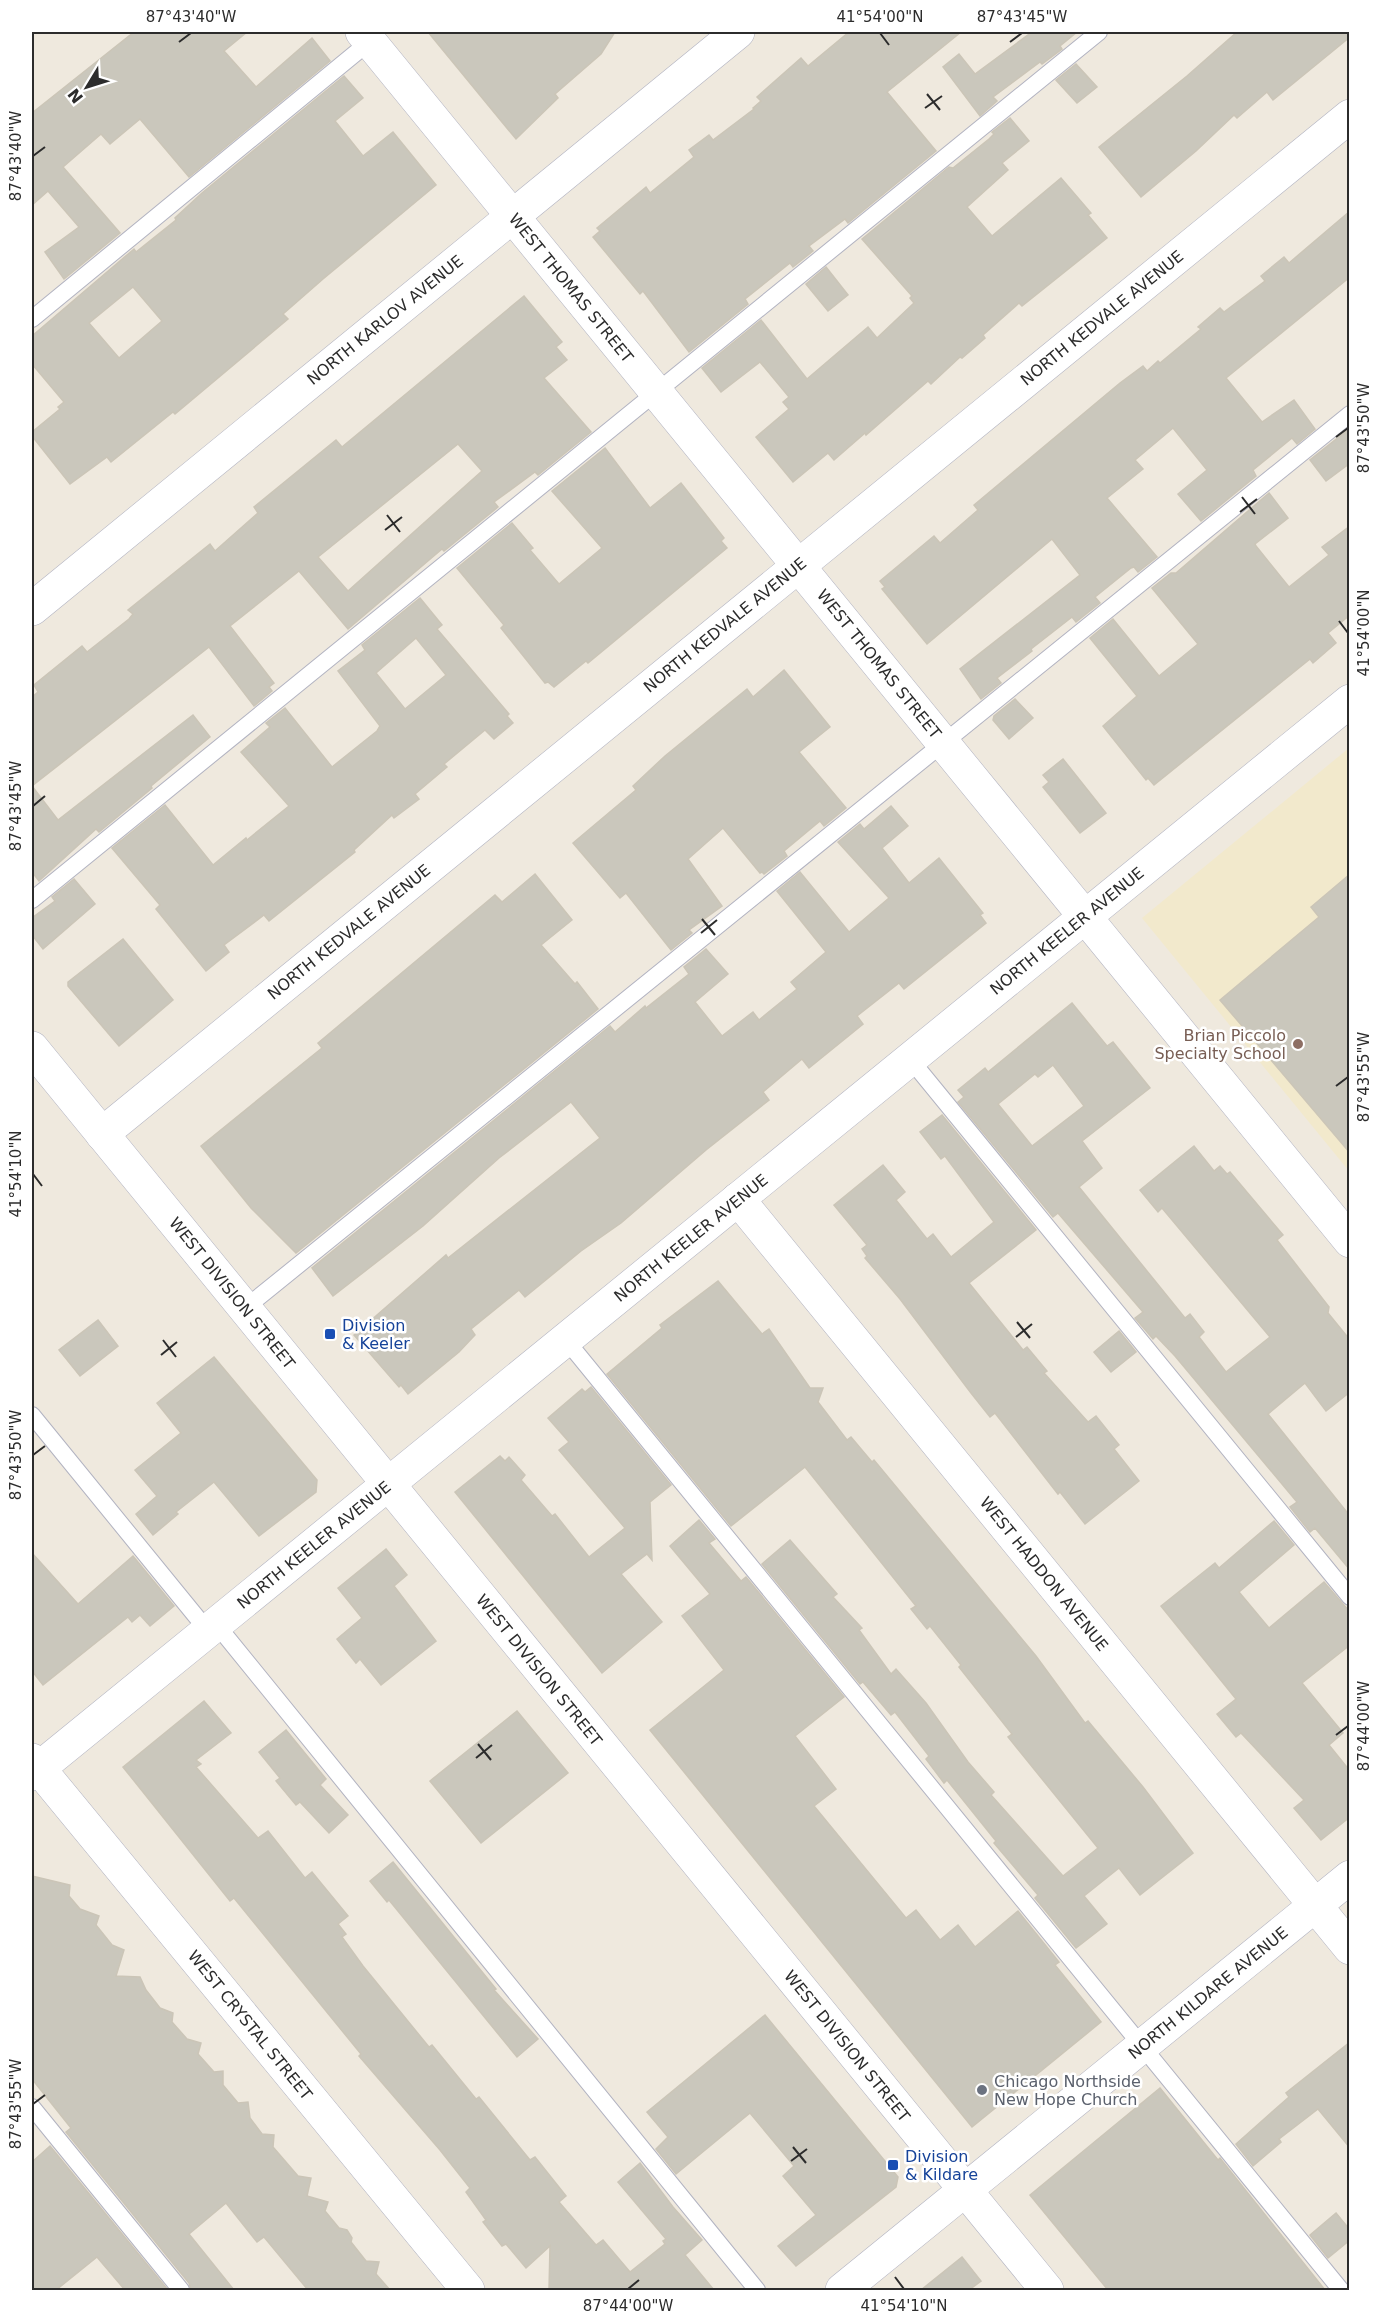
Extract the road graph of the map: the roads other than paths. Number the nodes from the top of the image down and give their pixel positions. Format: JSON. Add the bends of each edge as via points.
{"nodes":[{"id":1,"x":738,"y":32,"type":"edge"},
{"id":2,"x":1099,"y":32,"type":"edge"},
{"id":3,"x":371,"y":35,"type":"edge"},
{"id":4,"x":1350,"y":116,"type":"edge"},
{"id":5,"x":512,"y":216,"type":"junction"},
{"id":6,"x":32,"y":319,"type":"edge"},
{"id":7,"x":656,"y":392,"type":"junction"},
{"id":8,"x":1350,"y":414,"type":"edge"},
{"id":9,"x":798,"y":566,"type":"junction"},
{"id":10,"x":32,"y":609,"type":"edge"},
{"id":11,"x":1350,"y":701,"type":"edge"},
{"id":12,"x":943,"y":743,"type":"junction"},
{"id":13,"x":32,"y":900,"type":"edge"},
{"id":14,"x":1085,"y":917,"type":"junction"},
{"id":15,"x":32,"y":1048,"type":"edge"},
{"id":16,"x":910,"y":1059,"type":"junction"},
{"id":17,"x":102,"y":1134,"type":"junction"},
{"id":18,"x":738,"y":1199,"type":"junction"},
{"id":19,"x":1350,"y":1241,"type":"edge"},
{"id":20,"x":244,"y":1308,"type":"junction"},
{"id":21,"x":566,"y":1340,"type":"junction"},
{"id":22,"x":32,"y":1415,"type":"edge"},
{"id":23,"x":387,"y":1485,"type":"junction"},
{"id":24,"x":1350,"y":1597,"type":"edge"},
{"id":25,"x":212,"y":1627,"type":"junction"},
{"id":26,"x":34,"y":1767,"type":"edge"},
{"id":27,"x":1350,"y":1877,"type":"edge"},
{"id":28,"x":1314,"y":1906,"type":"junction"},
{"id":29,"x":1350,"y":1948,"type":"edge"},
{"id":30,"x":1141,"y":2047,"type":"junction"},
{"id":31,"x":32,"y":2107,"type":"edge"},
{"id":32,"x":965,"y":2190,"type":"junction"},
{"id":33,"x":181,"y":2290,"type":"edge"},
{"id":34,"x":468,"y":2290,"type":"edge"},
{"id":35,"x":757,"y":2290,"type":"edge"},
{"id":36,"x":842,"y":2290,"type":"edge"},
{"id":37,"x":1047,"y":2290,"type":"edge"},
{"id":38,"x":1341,"y":2290,"type":"edge"}],
"edges":[{"from":1,"to":5,"type":"street","name":"NORTH KARLOV AVENUE"},
{"from":2,"to":7,"type":"lane"},
{"from":3,"to":5,"type":"street","name":"WEST THOMAS STREET"},
{"from":3,"to":6,"type":"lane"},
{"from":4,"to":9,"type":"street","name":"NORTH KEDVALE AVENUE"},
{"from":5,"to":7,"type":"street","name":"WEST THOMAS STREET"},
{"from":5,"to":10,"type":"street","name":"NORTH KARLOV AVENUE"},
{"from":7,"to":9,"type":"street","name":"WEST THOMAS STREET"},
{"from":7,"to":13,"type":"lane"},
{"from":8,"to":12,"type":"lane"},
{"from":9,"to":12,"type":"street","name":"WEST THOMAS STREET"},
{"from":9,"to":17,"type":"street","name":"NORTH KEDVALE AVENUE"},
{"from":11,"to":14,"type":"street","name":"NORTH KEELER AVENUE"},
{"from":12,"to":14,"type":"street","name":"WEST THOMAS STREET"},
{"from":12,"to":20,"type":"lane"},
{"from":14,"to":16,"type":"street","name":"NORTH KEELER AVENUE"},
{"from":14,"to":19,"type":"street","name":"WEST THOMAS STREET"},
{"from":15,"to":17,"type":"street","name":"WEST DIVISION STREET"},
{"from":16,"to":18,"type":"street","name":"NORTH KEELER AVENUE"},
{"from":16,"to":24,"type":"lane"},
{"from":17,"to":20,"type":"street","name":"WEST DIVISION STREET"},
{"from":18,"to":21,"type":"street","name":"NORTH KEELER AVENUE"},
{"from":18,"to":28,"type":"street","name":"WEST HADDON AVENUE"},
{"from":20,"to":23,"type":"street","name":"WEST DIVISION STREET"},
{"from":21,"to":23,"type":"street","name":"NORTH KEELER AVENUE"},
{"from":21,"to":30,"type":"lane"},
{"from":22,"to":25,"type":"lane"},
{"from":23,"to":25,"type":"street","name":"NORTH KEELER AVENUE"},
{"from":23,"to":32,"type":"street","name":"WEST DIVISION STREET"},
{"from":25,"to":26,"type":"street","name":"NORTH KEELER AVENUE"},
{"from":25,"to":35,"type":"lane"},
{"from":26,"to":34,"type":"street","name":"WEST CRYSTAL STREET"},
{"from":27,"to":28,"type":"street","name":"NORTH KILDARE AVENUE"},
{"from":28,"to":29,"type":"street","name":"WEST HADDON AVENUE"},
{"from":28,"to":30,"type":"street","name":"NORTH KILDARE AVENUE"},
{"from":30,"to":32,"type":"street","name":"NORTH KILDARE AVENUE"},
{"from":30,"to":38,"type":"lane"},
{"from":31,"to":33,"type":"lane"},
{"from":32,"to":36,"type":"street","name":"NORTH KILDARE AVENUE"},
{"from":32,"to":37,"type":"street","name":"WEST DIVISION STREET"}]}
